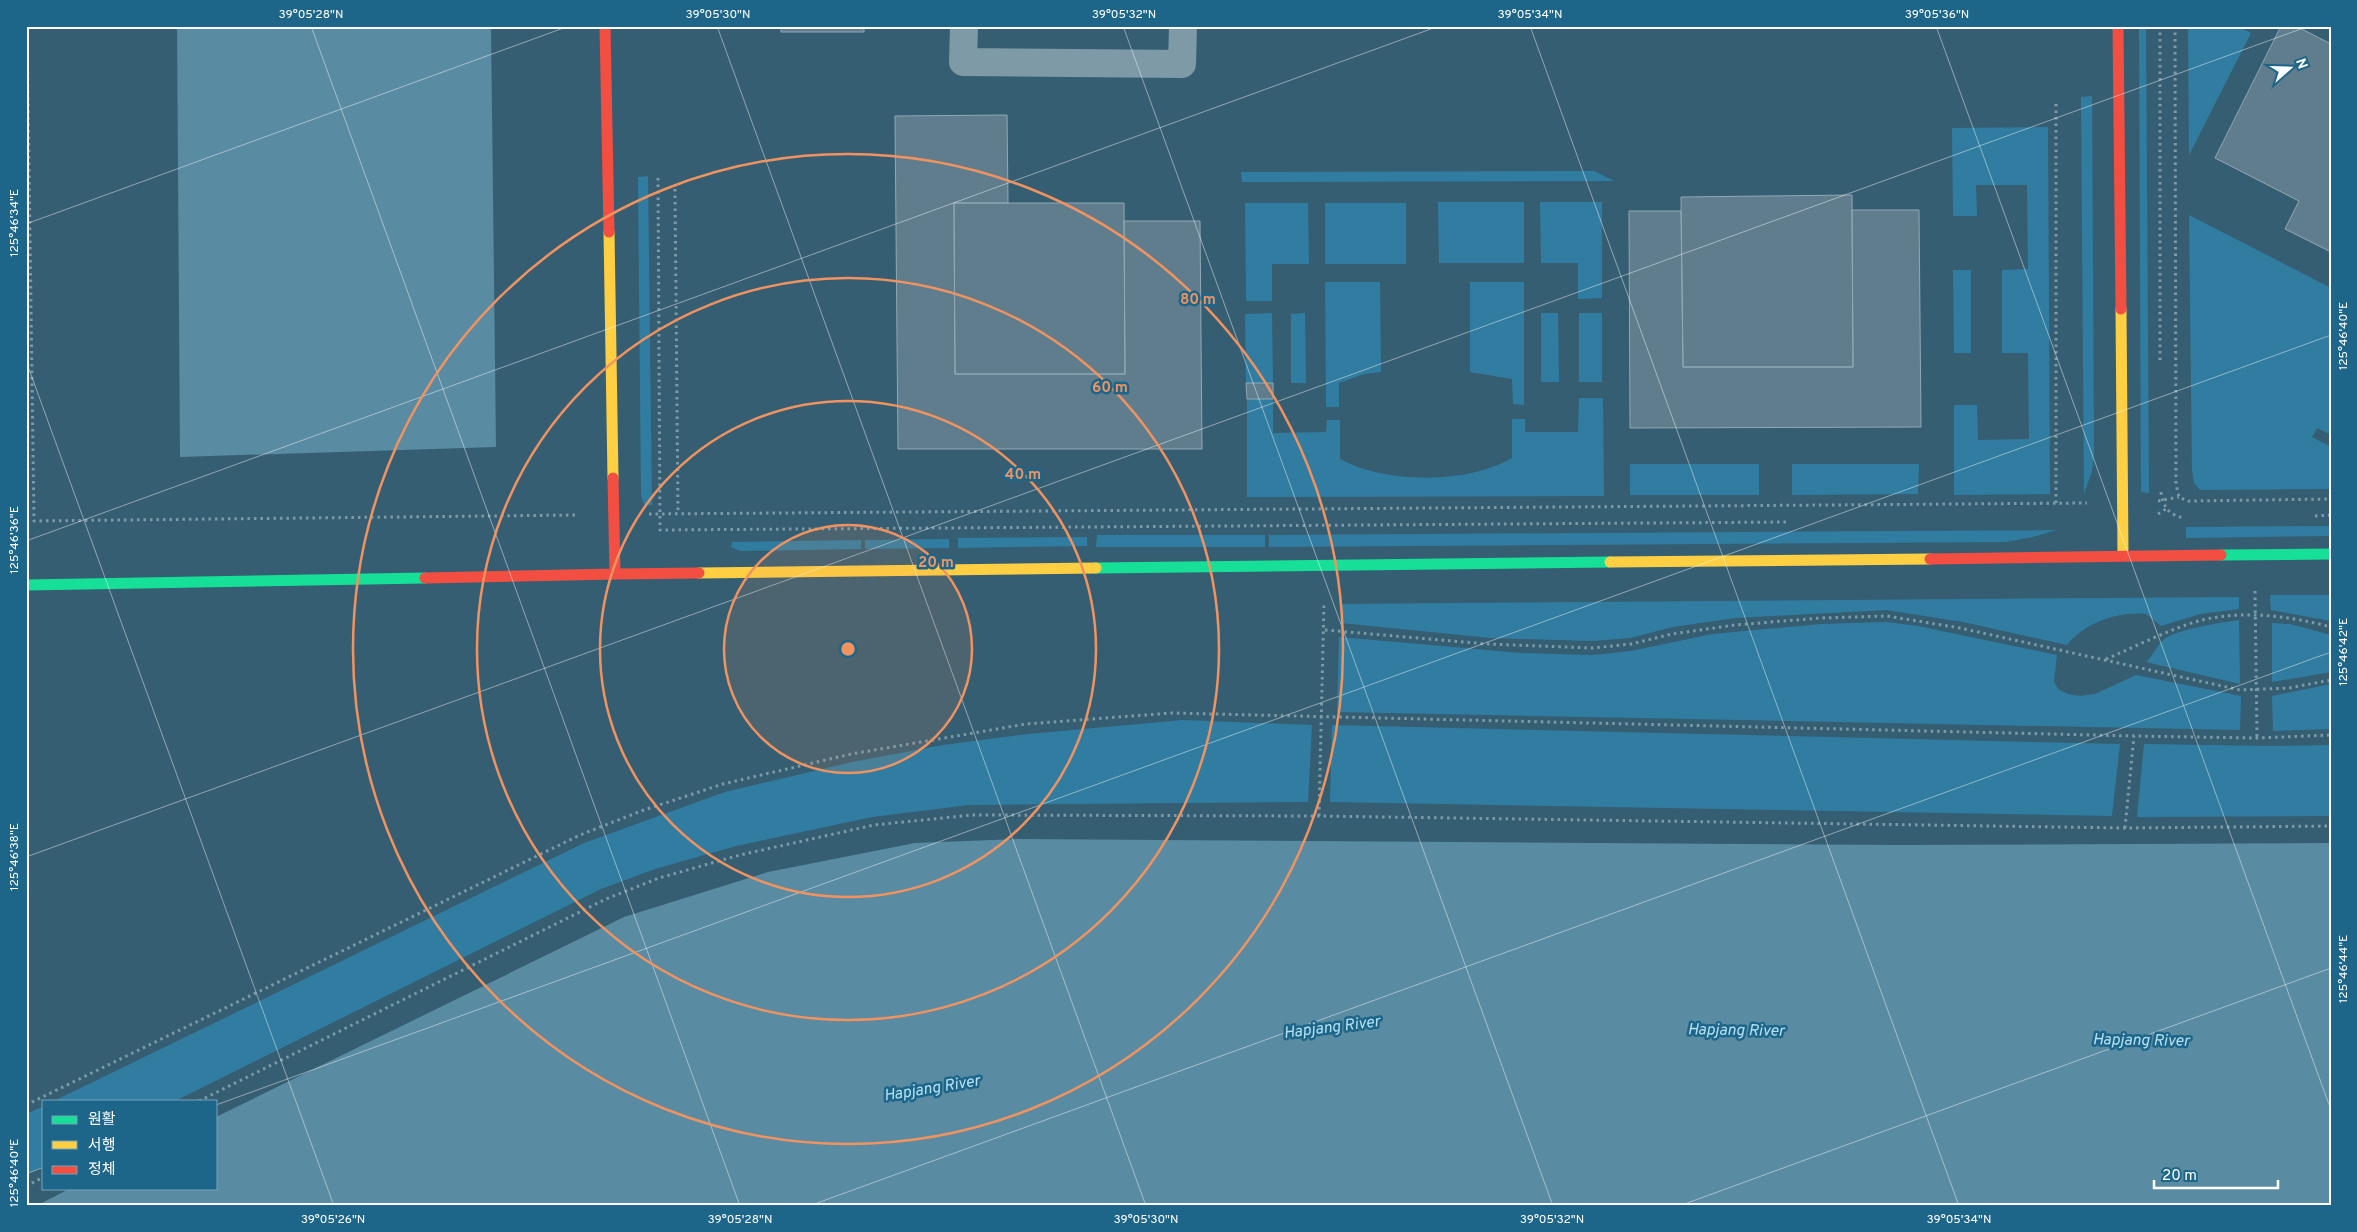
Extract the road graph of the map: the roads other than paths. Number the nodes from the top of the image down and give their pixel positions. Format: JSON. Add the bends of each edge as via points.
{"nodes":[{"id":1,"x":605,"y":26,"type":"edge"},
{"id":2,"x":964,"y":26,"type":"edge"},
{"id":3,"x":1183,"y":26,"type":"edge"},
{"id":4,"x":2118,"y":26,"type":"edge"},
{"id":5,"x":2331,"y":554,"type":"edge"},
{"id":6,"x":2123,"y":556,"type":"junction"},
{"id":7,"x":615,"y":574,"type":"junction"},
{"id":8,"x":26,"y":585,"type":"edge"}],
"edges":[{"from":1,"to":7,"type":"street"},
{"from":2,"to":3,"type":"street","via":[[963,62],[1182,64]]},
{"from":4,"to":6,"type":"street"},
{"from":5,"to":6,"type":"street"},
{"from":6,"to":7,"type":"street"},
{"from":7,"to":8,"type":"street"}]}
